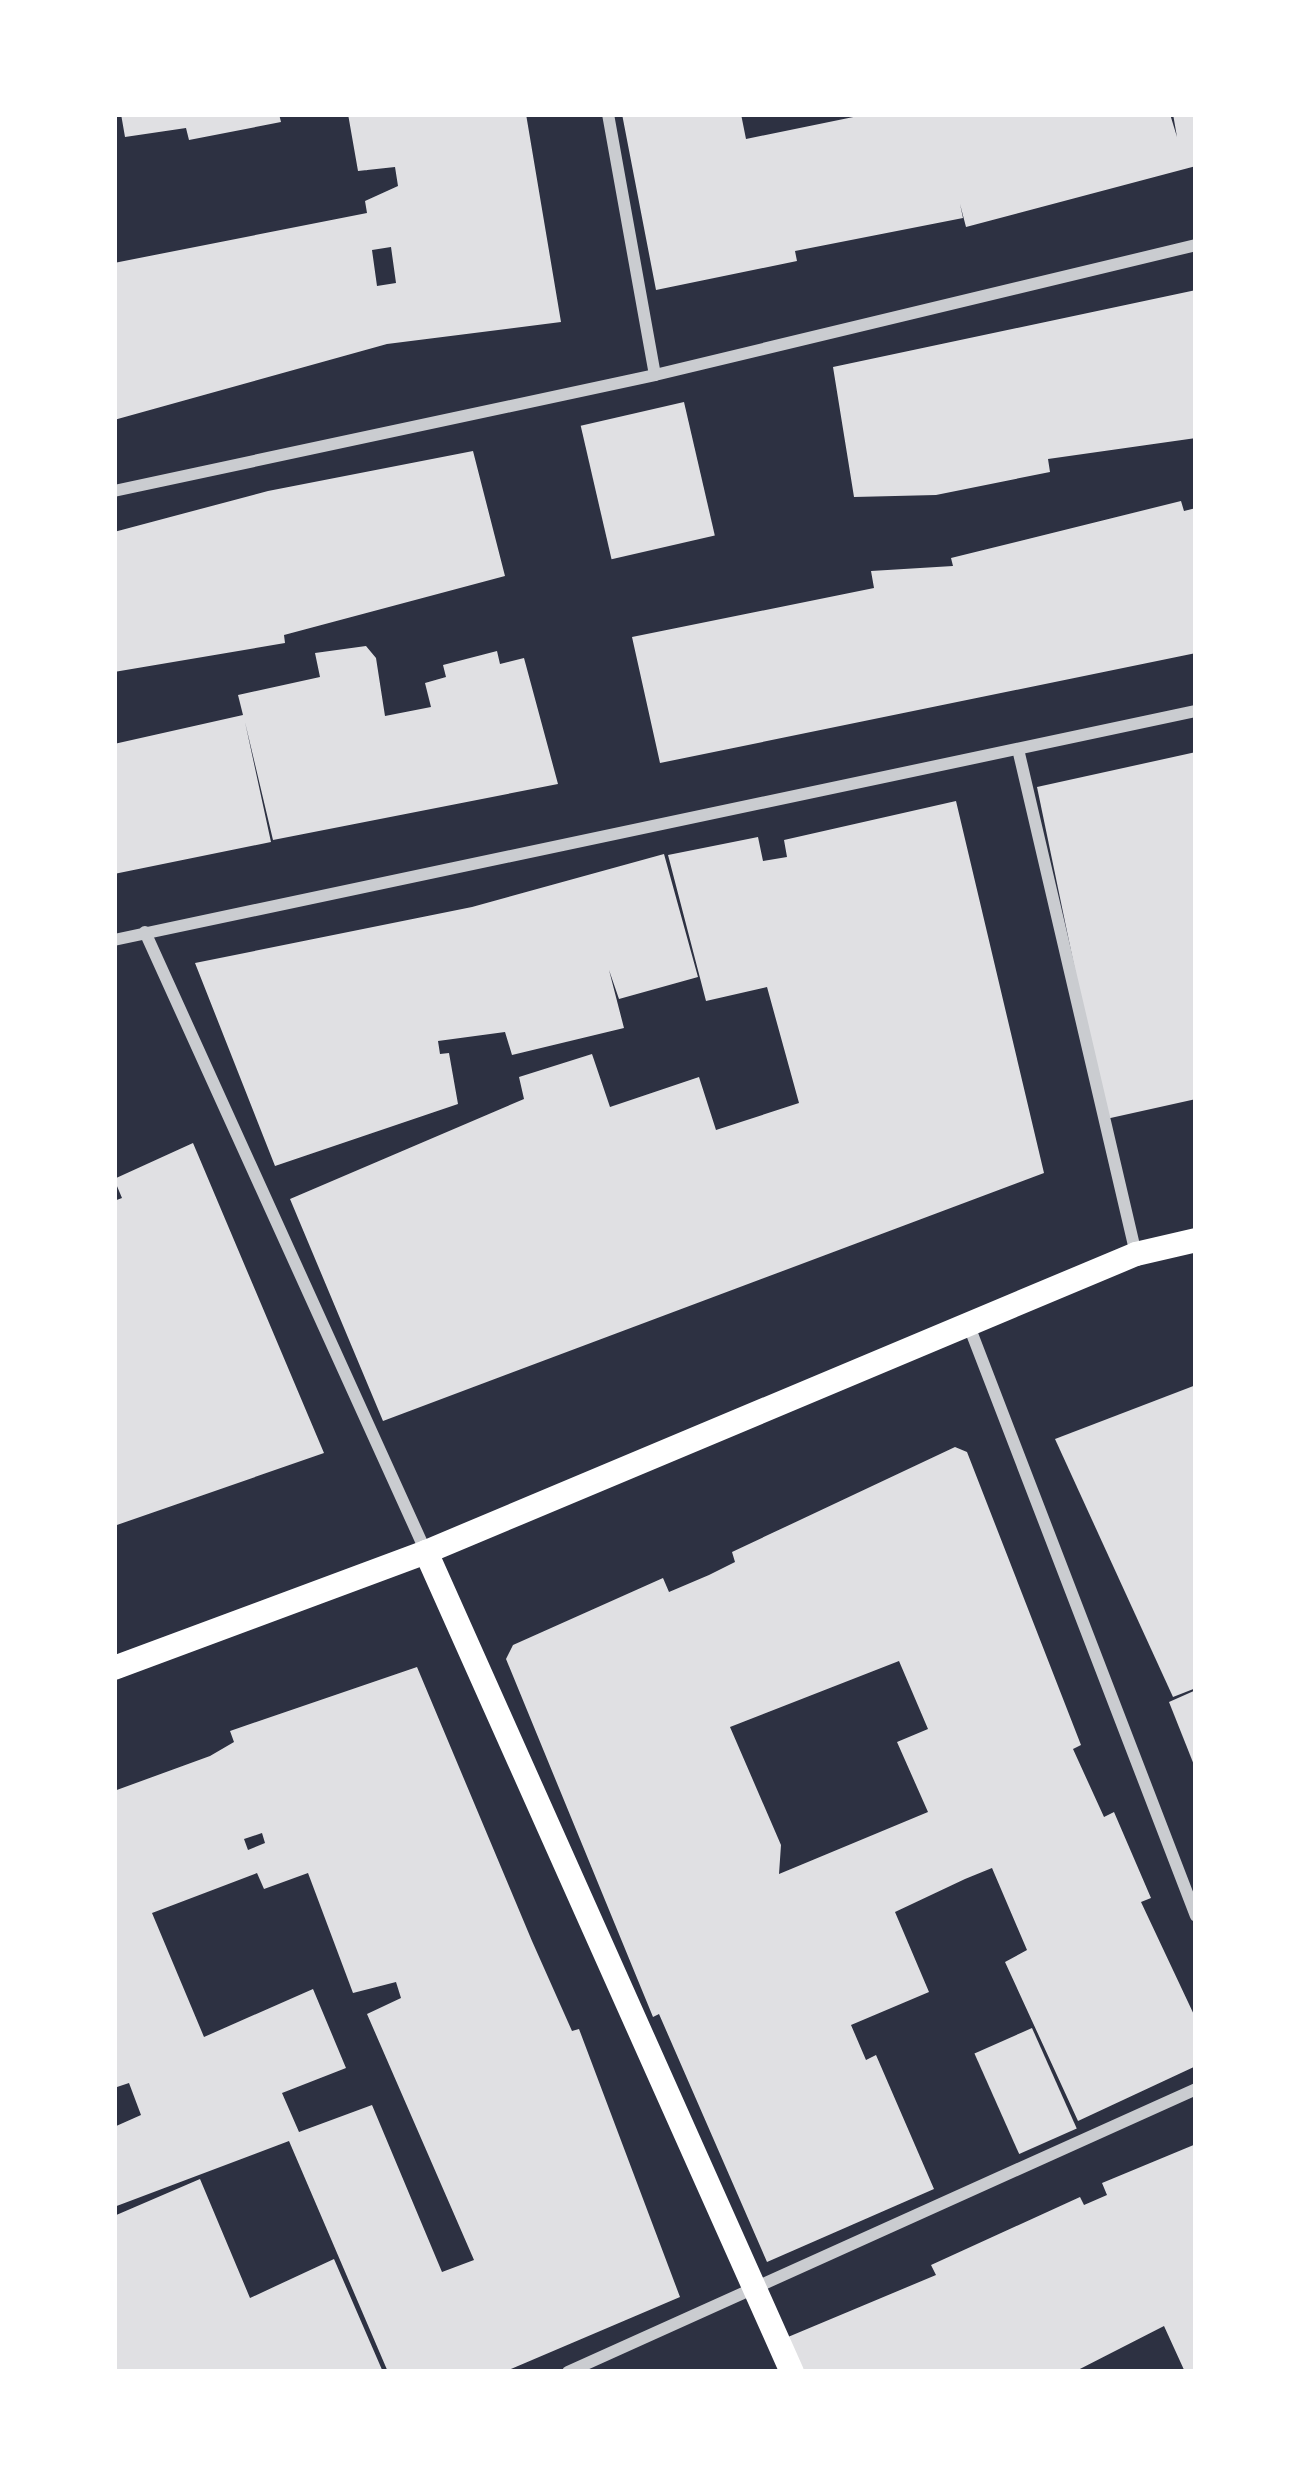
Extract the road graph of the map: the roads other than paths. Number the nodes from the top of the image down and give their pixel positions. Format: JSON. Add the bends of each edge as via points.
{"nodes":[{"id":1,"x":608,"y":114,"type":"edge"},
{"id":2,"x":1196,"y":245,"type":"edge"},
{"id":3,"x":656,"y":375,"type":"junction"},
{"id":4,"x":114,"y":490,"type":"edge"},
{"id":5,"x":1196,"y":711,"type":"edge"},
{"id":6,"x":1018,"y":749,"type":"junction"},
{"id":7,"x":145,"y":932,"type":"junction"},
{"id":8,"x":114,"y":940,"type":"edge"},
{"id":9,"x":1196,"y":1240,"type":"edge"},
{"id":10,"x":1136,"y":1254,"type":"junction"},
{"id":11,"x":969,"y":1325,"type":"junction"},
{"id":12,"x":426,"y":1552,"type":"junction"},
{"id":13,"x":114,"y":1668,"type":"edge"},
{"id":14,"x":1196,"y":1916,"type":"edge"},
{"id":15,"x":1196,"y":2089,"type":"edge"},
{"id":16,"x":757,"y":2281,"type":"junction"},
{"id":17,"x":568,"y":2372,"type":"edge"},
{"id":18,"x":792,"y":2372,"type":"edge"}],
"edges":[{"from":1,"to":3,"type":"street"},
{"from":2,"to":3,"type":"street"},
{"from":3,"to":4,"type":"street"},
{"from":5,"to":6,"type":"street"},
{"from":6,"to":7,"type":"street"},
{"from":6,"to":10,"type":"street"},
{"from":7,"to":8,"type":"street"},
{"from":7,"to":12,"type":"street"},
{"from":9,"to":10,"type":"main road"},
{"from":10,"to":11,"type":"main road"},
{"from":11,"to":12,"type":"main road"},
{"from":11,"to":14,"type":"street"},
{"from":12,"to":13,"type":"main road"},
{"from":12,"to":16,"type":"main road"},
{"from":15,"to":16,"type":"street"},
{"from":16,"to":17,"type":"street"},
{"from":16,"to":18,"type":"main road"}]}
